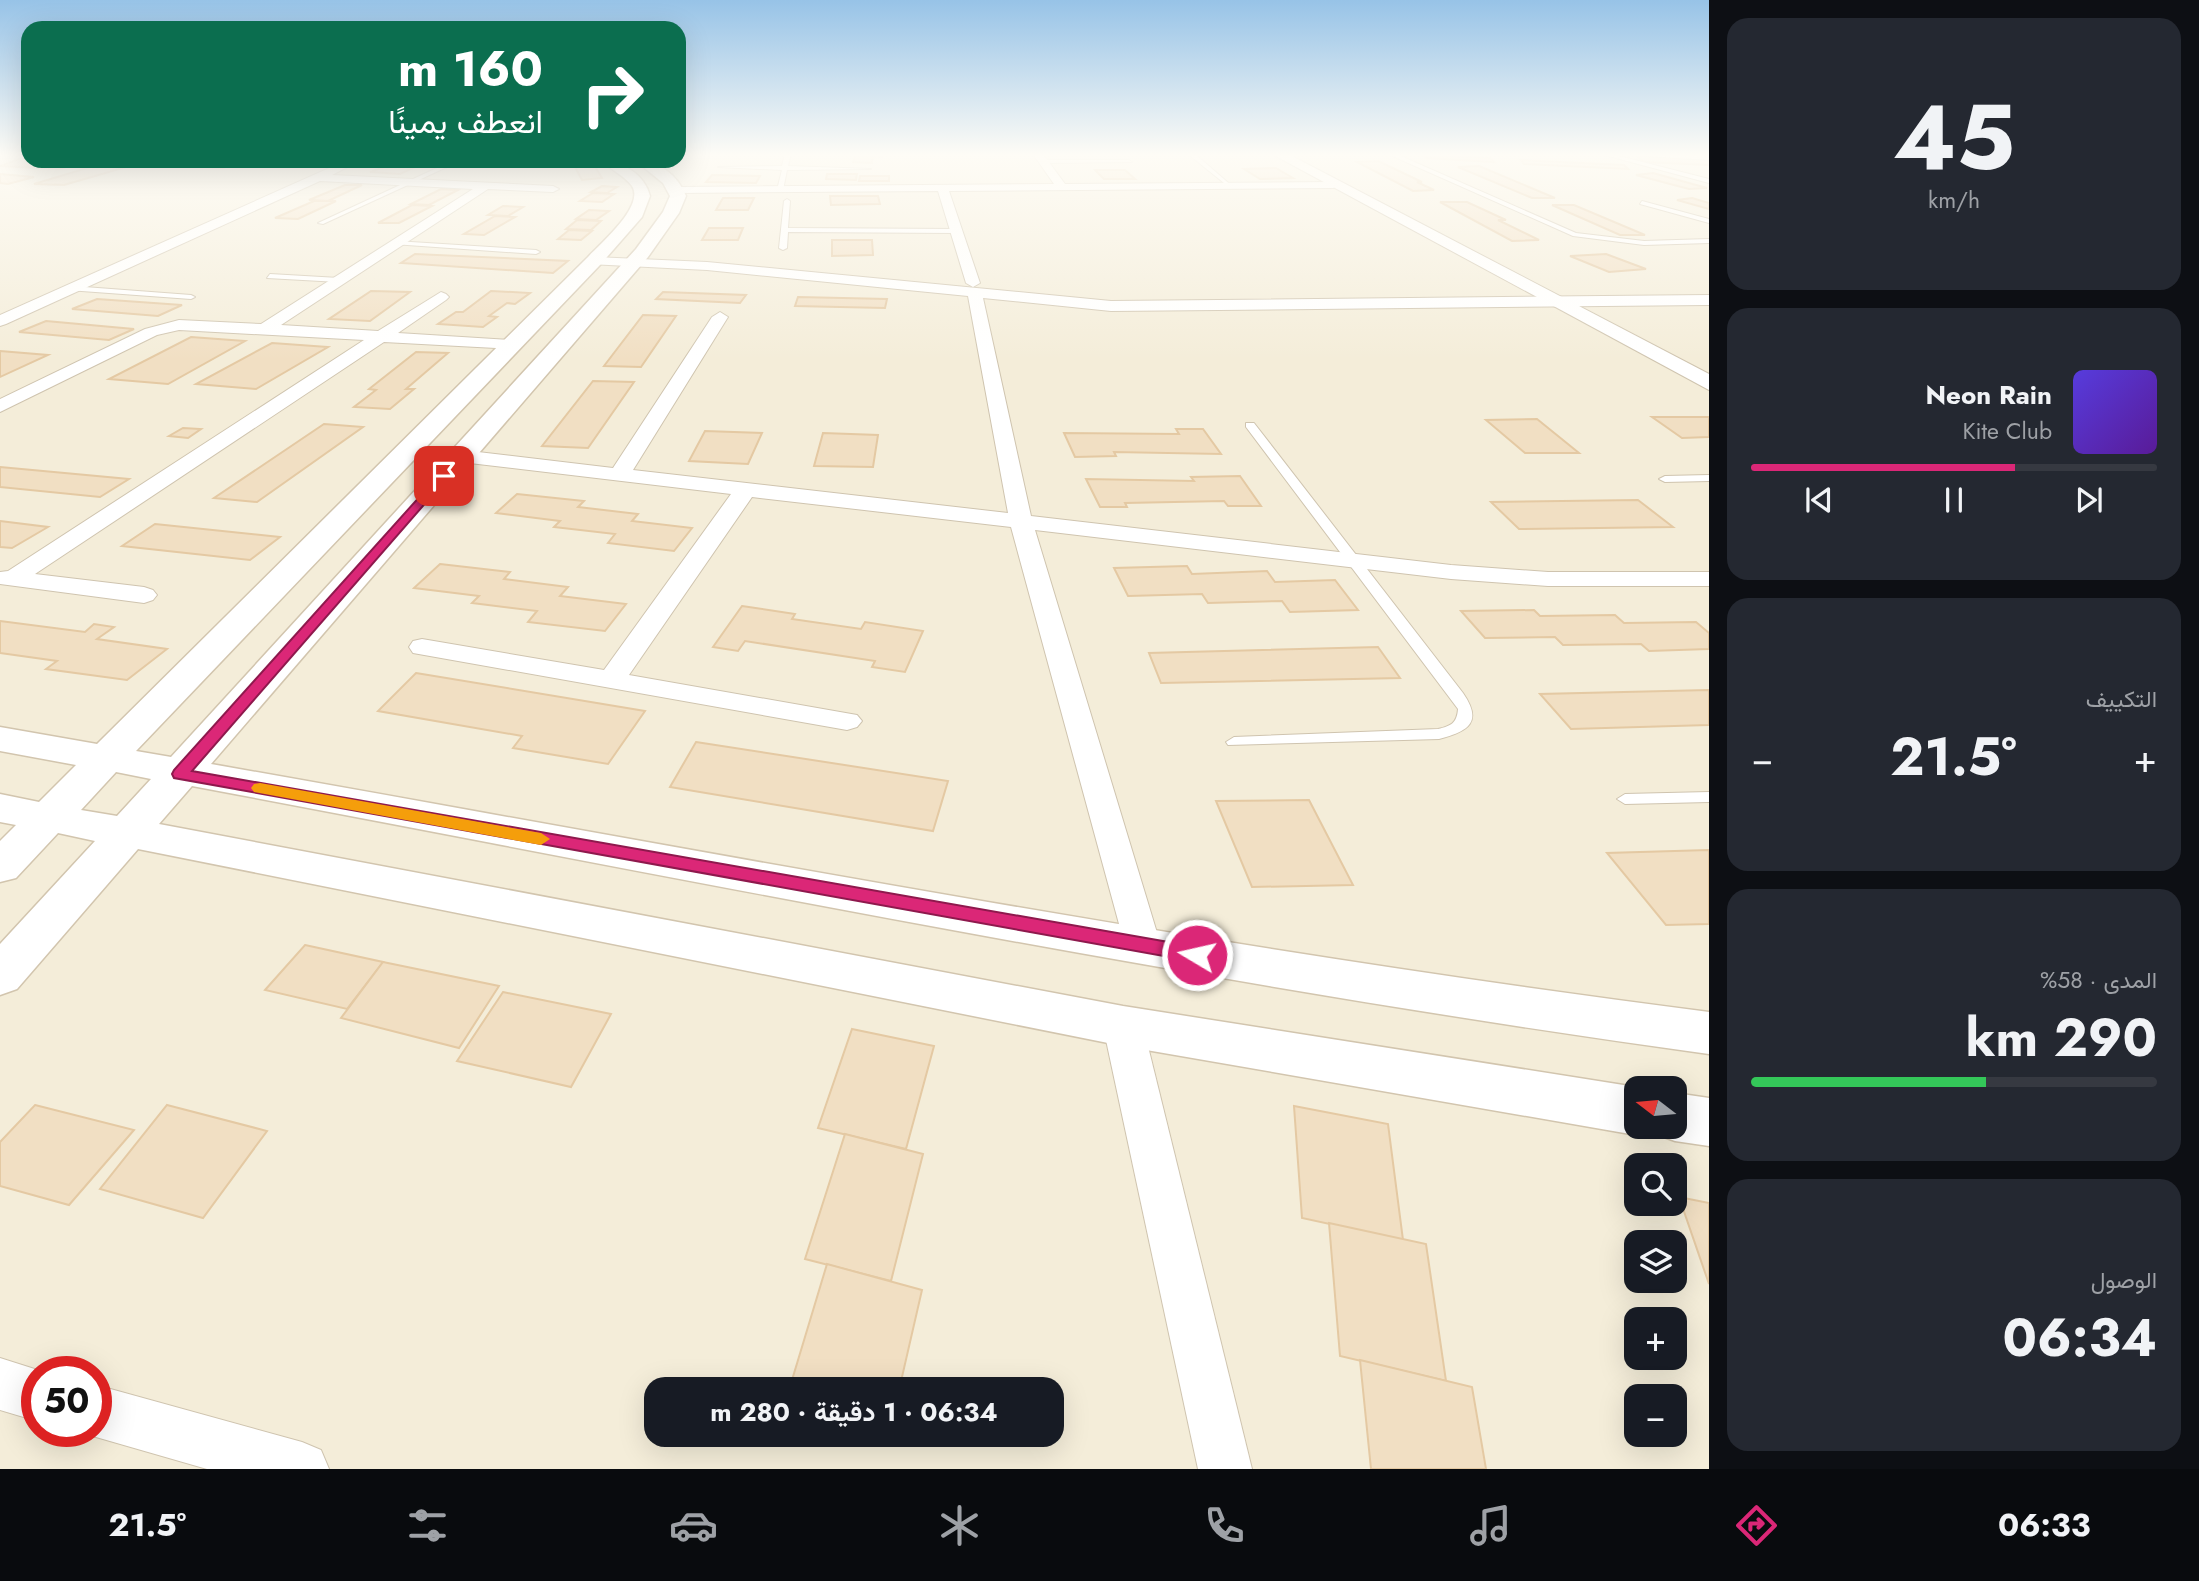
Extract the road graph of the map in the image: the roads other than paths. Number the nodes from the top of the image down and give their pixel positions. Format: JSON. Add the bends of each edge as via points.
{"nodes":[{"id":1,"x":215,"y":223,"type":"edge"},
{"id":2,"x":427,"y":223,"type":"edge"},
{"id":3,"x":628,"y":223,"type":"edge"},
{"id":4,"x":663,"y":223,"type":"edge"},
{"id":5,"x":786,"y":223,"type":"edge"},
{"id":6,"x":954,"y":223,"type":"edge"},
{"id":7,"x":1406,"y":223,"type":"edge"},
{"id":8,"x":1428,"y":223,"type":"edge"},
{"id":9,"x":1547,"y":223,"type":"edge"},
{"id":10,"x":785,"y":230,"type":"junction"},
{"id":11,"x":957,"y":231,"type":"junction"},
{"id":12,"x":1709,"y":241,"type":"edge"},
{"id":13,"x":395,"y":243,"type":"junction"},
{"id":14,"x":783,"y":248,"type":"dead end"},
{"id":15,"x":536,"y":252,"type":"dead end"},
{"id":16,"x":598,"y":257,"type":"junction"},
{"id":17,"x":638,"y":257,"type":"junction"},
{"id":18,"x":270,"y":276,"type":"dead end"},
{"id":19,"x":339,"y":280,"type":"junction"},
{"id":20,"x":71,"y":288,"type":"junction"},
{"id":21,"x":974,"y":289,"type":"junction"},
{"id":22,"x":1709,"y":289,"type":"edge"},
{"id":23,"x":1538,"y":291,"type":"junction"},
{"id":24,"x":1563,"y":296,"type":"junction"},
{"id":25,"x":191,"y":297,"type":"dead end"},
{"id":26,"x":441,"y":297,"type":"dead end"},
{"id":27,"x":1709,"y":300,"type":"edge"},
{"id":28,"x":1589,"y":301,"type":"junction"},
{"id":29,"x":720,"y":317,"type":"dead end"},
{"id":30,"x":1625,"y":319,"type":"dead end"},
{"id":31,"x":0,"y":321,"type":"edge"},
{"id":32,"x":264,"y":329,"type":"junction"},
{"id":33,"x":380,"y":336,"type":"junction"},
{"id":34,"x":510,"y":345,"type":"junction"},
{"id":35,"x":1709,"y":383,"type":"edge"},
{"id":36,"x":0,"y":406,"type":"edge"},
{"id":37,"x":1250,"y":425,"type":"dead end"},
{"id":38,"x":461,"y":456,"type":"junction"},
{"id":39,"x":619,"y":475,"type":"junction"},
{"id":40,"x":1709,"y":478,"type":"edge"},
{"id":41,"x":1665,"y":479,"type":"dead end"},
{"id":42,"x":746,"y":489,"type":"junction"},
{"id":43,"x":1021,"y":521,"type":"junction"},
{"id":44,"x":1354,"y":561,"type":"junction"},
{"id":45,"x":6,"y":579,"type":"edge"},
{"id":46,"x":1709,"y":579,"type":"edge"},
{"id":47,"x":144,"y":595,"type":"dead end"},
{"id":48,"x":422,"y":647,"type":"dead end"},
{"id":49,"x":611,"y":680,"type":"junction"},
{"id":50,"x":847,"y":721,"type":"dead end"},
{"id":51,"x":0,"y":739,"type":"edge"},
{"id":52,"x":1234,"y":742,"type":"dead end"},
{"id":53,"x":104,"y":759,"type":"junction"},
{"id":54,"x":180,"y":774,"type":"junction"},
{"id":55,"x":1709,"y":797,"type":"edge"},
{"id":56,"x":1625,"y":799,"type":"dead end"},
{"id":57,"x":0,"y":808,"type":"edge"},
{"id":58,"x":49,"y":817,"type":"junction"},
{"id":59,"x":127,"y":832,"type":"junction"},
{"id":60,"x":0,"y":867,"type":"edge"},
{"id":61,"x":1143,"y":946,"type":"junction"},
{"id":62,"x":0,"y":976,"type":"edge"},
{"id":63,"x":1123,"y":1026,"type":"junction"},
{"id":64,"x":1709,"y":1033,"type":"edge"},
{"id":65,"x":1624,"y":1109,"type":"edge"},
{"id":66,"x":1687,"y":1119,"type":"edge"},
{"id":67,"x":1709,"y":1122,"type":"edge"},
{"id":68,"x":0,"y":1384,"type":"edge"},
{"id":69,"x":21,"y":1390,"type":"edge"},
{"id":70,"x":112,"y":1416,"type":"edge"},
{"id":71,"x":302,"y":1469,"type":"edge"},
{"id":72,"x":1225,"y":1469,"type":"edge"}],
"edges":[{"from":1,"to":20,"type":"street"},
{"from":2,"to":13,"type":"street"},
{"from":3,"to":16,"type":"main road"},
{"from":4,"to":17,"type":"main road"},
{"from":5,"to":10,"type":"lane"},
{"from":6,"to":11,"type":"street"},
{"from":7,"to":23,"type":"street"},
{"from":8,"to":24,"type":"street"},
{"from":9,"to":12,"type":"lane","via":[[1575,235],[1644,243]]},
{"from":10,"to":11,"type":"lane"},
{"from":10,"to":14,"type":"lane"},
{"from":11,"to":21,"type":"street"},
{"from":13,"to":15,"type":"lane"},
{"from":13,"to":19,"type":"street"},
{"from":16,"to":17,"type":"street"},
{"from":16,"to":34,"type":"main road"},
{"from":17,"to":21,"type":"street"},
{"from":17,"to":38,"type":"main road"},
{"from":18,"to":19,"type":"lane"},
{"from":19,"to":32,"type":"street"},
{"from":20,"to":25,"type":"lane"},
{"from":20,"to":31,"type":"street"},
{"from":21,"to":23,"type":"street","via":[[1151,297]]},
{"from":21,"to":24,"type":"street","via":[[1087,304],[1157,307]]},
{"from":21,"to":43,"type":"street"},
{"from":22,"to":24,"type":"street"},
{"from":23,"to":24,"type":"street"},
{"from":24,"to":28,"type":"street"},
{"from":24,"to":35,"type":"street"},
{"from":26,"to":33,"type":"street"},
{"from":27,"to":28,"type":"street"},
{"from":28,"to":30,"type":"street"},
{"from":29,"to":39,"type":"street"},
{"from":32,"to":33,"type":"street"},
{"from":32,"to":36,"type":"street","via":[[193,324],[151,331]]},
{"from":33,"to":34,"type":"street"},
{"from":33,"to":45,"type":"street"},
{"from":34,"to":53,"type":"main road"},
{"from":37,"to":44,"type":"lane"},
{"from":38,"to":39,"type":"street"},
{"from":38,"to":54,"type":"main road"},
{"from":39,"to":42,"type":"street"},
{"from":40,"to":41,"type":"lane"},
{"from":42,"to":43,"type":"street"},
{"from":42,"to":49,"type":"street"},
{"from":43,"to":44,"type":"street"},
{"from":43,"to":61,"type":"street"},
{"from":44,"to":46,"type":"street","via":[[1548,579]]},
{"from":44,"to":52,"type":"lane","via":[[1458,696],[1465,720],[1456,730],[1438,734]]},
{"from":45,"to":47,"type":"street"},
{"from":48,"to":49,"type":"street"},
{"from":49,"to":50,"type":"street"},
{"from":51,"to":53,"type":"main road"},
{"from":53,"to":54,"type":"main road"},
{"from":53,"to":58,"type":"main road"},
{"from":54,"to":59,"type":"main road"},
{"from":54,"to":61,"type":"main road"},
{"from":55,"to":56,"type":"lane"},
{"from":57,"to":58,"type":"main road"},
{"from":58,"to":59,"type":"main road"},
{"from":58,"to":60,"type":"main road"},
{"from":59,"to":62,"type":"main road"},
{"from":59,"to":63,"type":"main road"},
{"from":61,"to":64,"type":"main road","via":[[1521,1008]]},
{"from":63,"to":65,"type":"main road"},
{"from":63,"to":72,"type":"street"},
{"from":66,"to":67,"type":"main road"},
{"from":68,"to":69,"type":"street"},
{"from":70,"to":71,"type":"street"}]}
